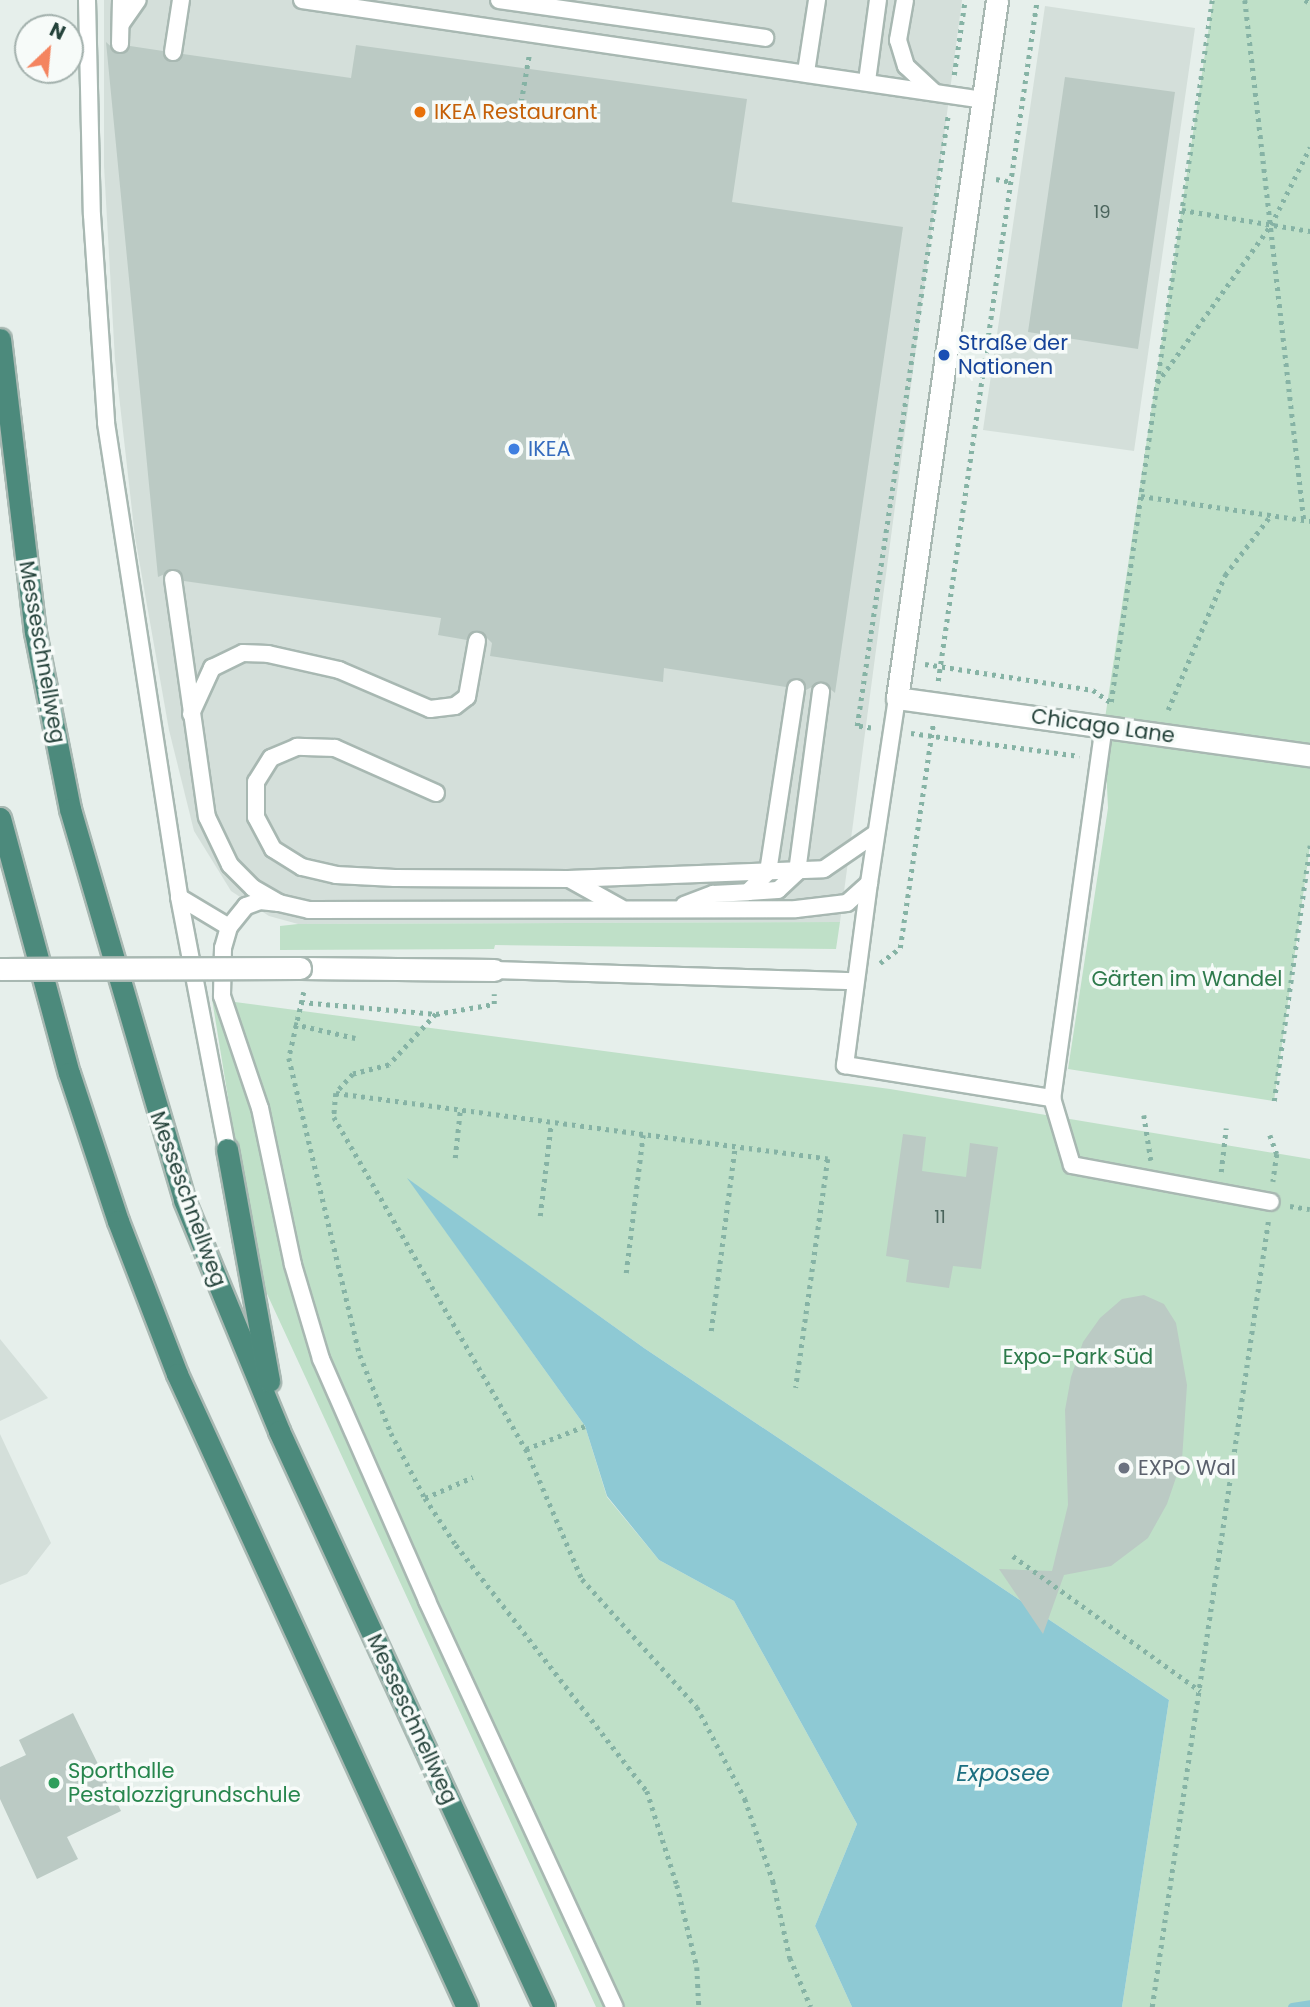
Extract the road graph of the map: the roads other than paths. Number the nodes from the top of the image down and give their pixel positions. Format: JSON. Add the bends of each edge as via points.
{"nodes":[{"id":1,"x":88,"y":0,"type":"edge"},
{"id":2,"x":121,"y":0,"type":"edge"},
{"id":3,"x":138,"y":0,"type":"edge"},
{"id":4,"x":181,"y":0,"type":"edge"},
{"id":5,"x":302,"y":0,"type":"edge"},
{"id":6,"x":499,"y":0,"type":"edge"},
{"id":7,"x":817,"y":0,"type":"edge"},
{"id":8,"x":878,"y":0,"type":"edge"},
{"id":9,"x":905,"y":0,"type":"edge"},
{"id":10,"x":998,"y":0,"type":"edge"},
{"id":11,"x":120,"y":24,"type":"junction"},
{"id":12,"x":765,"y":38,"type":"dead end"},
{"id":13,"x":120,"y":44,"type":"dead end"},
{"id":14,"x":173,"y":52,"type":"dead end"},
{"id":15,"x":806,"y":72,"type":"junction"},
{"id":16,"x":867,"y":81,"type":"junction"},
{"id":17,"x":943,"y":94,"type":"junction"},
{"id":18,"x":983,"y":100,"type":"junction"},
{"id":19,"x":0,"y":339,"type":"edge"},
{"id":20,"x":173,"y":579,"type":"dead end"},
{"id":21,"x":477,"y":641,"type":"dead end"},
{"id":22,"x":796,"y":688,"type":"dead end"},
{"id":23,"x":821,"y":692,"type":"dead end"},
{"id":24,"x":897,"y":698,"type":"junction"},
{"id":25,"x":190,"y":717,"type":"junction"},
{"id":26,"x":1104,"y":725,"type":"junction"},
{"id":27,"x":1310,"y":755,"type":"edge"},
{"id":28,"x":436,"y":793,"type":"dead end"},
{"id":29,"x":0,"y":818,"type":"edge"},
{"id":30,"x":875,"y":834,"type":"junction"},
{"id":31,"x":768,"y":872,"type":"junction"},
{"id":32,"x":797,"y":872,"type":"junction"},
{"id":33,"x":568,"y":879,"type":"junction"},
{"id":34,"x":869,"y":884,"type":"junction"},
{"id":35,"x":748,"y":892,"type":"junction"},
{"id":36,"x":178,"y":897,"type":"junction"},
{"id":37,"x":279,"y":903,"type":"junction"},
{"id":38,"x":675,"y":909,"type":"junction"},
{"id":39,"x":625,"y":910,"type":"junction"},
{"id":40,"x":229,"y":927,"type":"junction"},
{"id":41,"x":0,"y":969,"type":"edge"},
{"id":42,"x":494,"y":970,"type":"joint"},
{"id":43,"x":855,"y":981,"type":"junction"},
{"id":44,"x":1052,"y":1098,"type":"junction"},
{"id":45,"x":227,"y":1149,"type":"joint"},
{"id":46,"x":1271,"y":1202,"type":"road end"},
{"id":47,"x":279,"y":1431,"type":"junction"},
{"id":48,"x":467,"y":2007,"type":"edge"},
{"id":49,"x":544,"y":2007,"type":"edge"},
{"id":50,"x":615,"y":2007,"type":"edge"}],
"edges":[{"from":1,"to":36,"type":"lane","via":[[92,215],[106,423]]},
{"from":2,"to":11,"type":"lane"},
{"from":3,"to":11,"type":"lane"},
{"from":4,"to":14,"type":"lane"},
{"from":5,"to":15,"type":"lane"},
{"from":6,"to":12,"type":"lane"},
{"from":7,"to":15,"type":"lane"},
{"from":8,"to":16,"type":"lane"},
{"from":9,"to":17,"type":"lane","via":[[898,40],[906,66]]},
{"from":10,"to":18,"type":"street"},
{"from":11,"to":13,"type":"lane"},
{"from":15,"to":16,"type":"lane"},
{"from":16,"to":17,"type":"lane"},
{"from":17,"to":18,"type":"lane"},
{"from":18,"to":24,"type":"street"},
{"from":19,"to":47,"type":"highway","name":"Messeschnellweg","via":[[35,632],[70,808],[184,1199]]},
{"from":20,"to":25,"type":"lane"},
{"from":21,"to":25,"type":"lane","via":[[467,697],[455,706],[430,709],[339,670],[243,653],[212,667]]},
{"from":22,"to":31,"type":"lane"},
{"from":23,"to":32,"type":"lane"},
{"from":24,"to":26,"type":"street","name":"Chicago Lane"},
{"from":24,"to":30,"type":"lane"},
{"from":25,"to":37,"type":"lane","via":[[207,817],[230,865],[253,888]]},
{"from":26,"to":27,"type":"street","name":"Chicago Lane"},
{"from":26,"to":44,"type":"lane"},
{"from":28,"to":33,"type":"lane","via":[[335,748],[297,747],[271,758],[256,782],[256,817],[273,849],[302,867],[336,875]]},
{"from":29,"to":48,"type":"highway","via":[[69,1073],[118,1222],[177,1374]]},
{"from":30,"to":32,"type":"lane","via":[[824,869]]},
{"from":30,"to":34,"type":"lane"},
{"from":31,"to":32,"type":"lane"},
{"from":31,"to":33,"type":"lane"},
{"from":31,"to":35,"type":"lane"},
{"from":32,"to":35,"type":"lane","via":[[778,891]]},
{"from":33,"to":39,"type":"lane"},
{"from":34,"to":38,"type":"lane","via":[[847,903],[822,909]]},
{"from":34,"to":43,"type":"lane"},
{"from":35,"to":38,"type":"lane","via":[[713,894]]},
{"from":36,"to":40,"type":"lane"},
{"from":36,"to":45,"type":"lane"},
{"from":37,"to":39,"type":"lane","via":[[309,910]]},
{"from":37,"to":40,"type":"lane","via":[[260,901],[246,906]]},
{"from":38,"to":39,"type":"lane"},
{"from":40,"to":50,"type":"lane","via":[[223,948],[222,996],[260,1108],[293,1265],[321,1359]]},
{"from":41,"to":42,"type":"street","bridge":true},
{"from":42,"to":43,"type":"lane"},
{"from":43,"to":44,"type":"lane","via":[[845,1065]]},
{"from":44,"to":46,"type":"lane","via":[[1072,1165]]},
{"from":45,"to":47,"type":"highway"},
{"from":47,"to":49,"type":"highway","name":"Messeschnellweg"}]}
